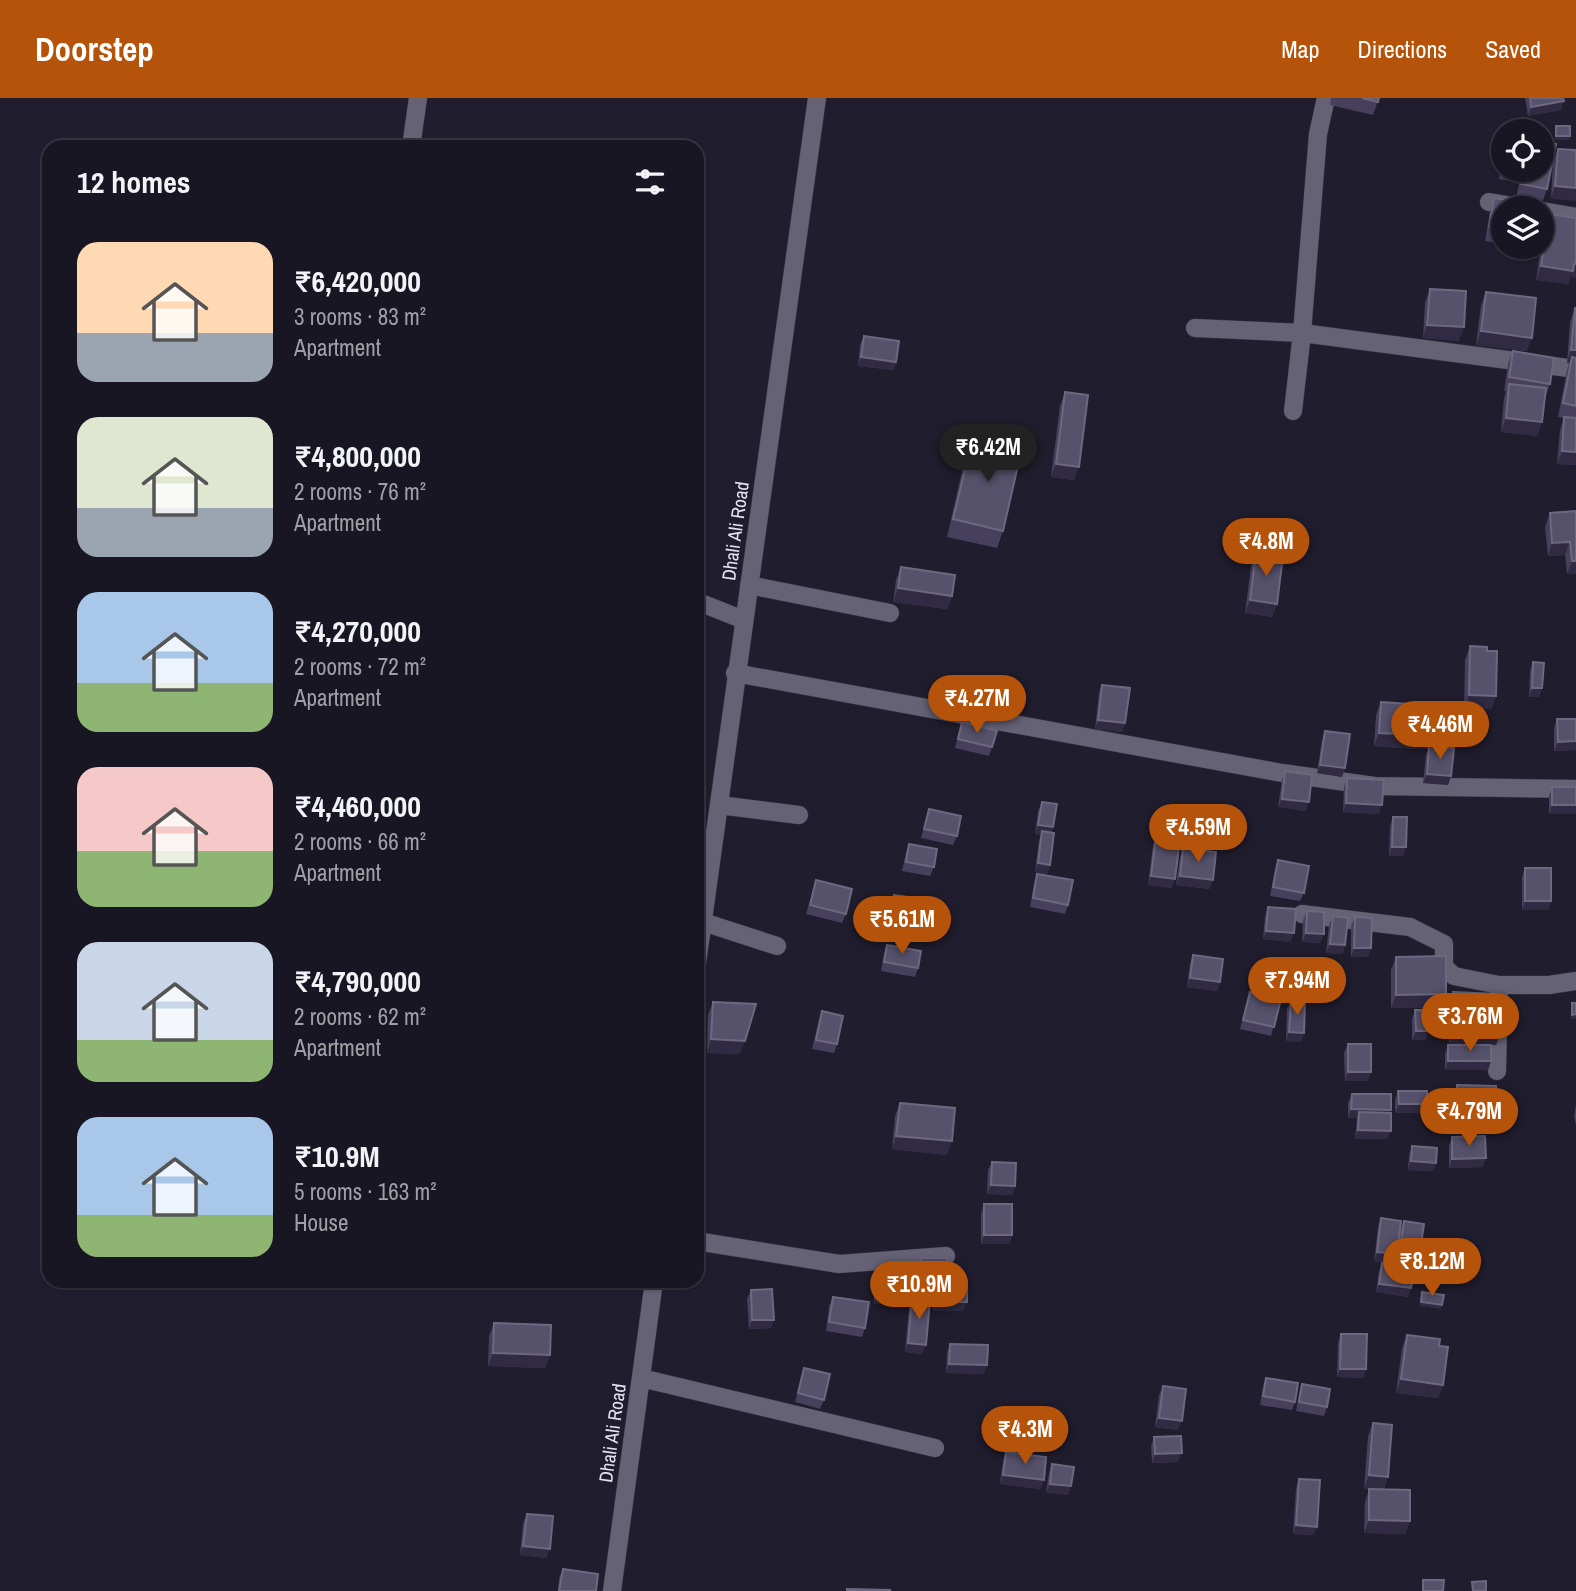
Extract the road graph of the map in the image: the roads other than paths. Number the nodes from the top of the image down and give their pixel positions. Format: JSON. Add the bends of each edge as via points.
{"nodes":[{"id":1,"x":418,"y":98,"type":"edge"},
{"id":2,"x":817,"y":98,"type":"edge"},
{"id":3,"x":1326,"y":98,"type":"edge"},
{"id":4,"x":412,"y":140,"type":"edge"},
{"id":5,"x":1554,"y":213,"type":"edge"},
{"id":6,"x":1576,"y":218,"type":"edge"},
{"id":7,"x":1195,"y":328,"type":"dead end"},
{"id":8,"x":1301,"y":333,"type":"junction"},
{"id":9,"x":1576,"y":369,"type":"edge"},
{"id":10,"x":1293,"y":411,"type":"dead end"},
{"id":11,"x":749,"y":585,"type":"junction"},
{"id":12,"x":704,"y":604,"type":"edge"},
{"id":13,"x":890,"y":613,"type":"dead end"},
{"id":14,"x":744,"y":620,"type":"junction"},
{"id":15,"x":736,"y":673,"type":"junction"},
{"id":16,"x":1576,"y":789,"type":"edge"},
{"id":17,"x":719,"y":805,"type":"junction"},
{"id":18,"x":799,"y":815,"type":"dead end"},
{"id":19,"x":1301,"y":914,"type":"dead end"},
{"id":20,"x":704,"y":915,"type":"edge"},
{"id":21,"x":704,"y":922,"type":"edge"},
{"id":22,"x":777,"y":946,"type":"dead end"},
{"id":23,"x":1576,"y":981,"type":"edge"},
{"id":24,"x":1499,"y":985,"type":"junction"},
{"id":25,"x":1497,"y":1071,"type":"dead end"},
{"id":26,"x":704,"y":1242,"type":"edge"},
{"id":27,"x":946,"y":1256,"type":"edge"},
{"id":28,"x":653,"y":1288,"type":"edge"},
{"id":29,"x":641,"y":1378,"type":"junction"},
{"id":30,"x":935,"y":1448,"type":"dead end"},
{"id":31,"x":612,"y":1591,"type":"edge"}],
"edges":[{"from":1,"to":4,"type":"street"},
{"from":2,"to":11,"type":"street","name":"Dhali Ali Road"},
{"from":3,"to":8,"type":"street","via":[[1318,135]]},
{"from":5,"to":6,"type":"street"},
{"from":7,"to":8,"type":"street"},
{"from":8,"to":9,"type":"street"},
{"from":8,"to":10,"type":"street"},
{"from":11,"to":13,"type":"street"},
{"from":11,"to":14,"type":"street","name":"Dhali Ali Road"},
{"from":12,"to":14,"type":"street"},
{"from":14,"to":15,"type":"street","name":"Dhali Ali Road"},
{"from":15,"to":16,"type":"street","via":[[1374,786]]},
{"from":15,"to":17,"type":"street","name":"Dhali Ali Road"},
{"from":17,"to":18,"type":"street"},
{"from":17,"to":20,"type":"street","name":"Dhali Ali Road"},
{"from":19,"to":24,"type":"street","via":[[1410,927],[1444,944],[1444,967],[1454,976]]},
{"from":21,"to":22,"type":"street"},
{"from":23,"to":24,"type":"street"},
{"from":24,"to":25,"type":"street"},
{"from":26,"to":27,"type":"street","via":[[839,1264]]},
{"from":28,"to":29,"type":"street","name":"Dhali Ali Road"},
{"from":29,"to":30,"type":"street"},
{"from":29,"to":31,"type":"street","name":"Dhali Ali Road"}]}
